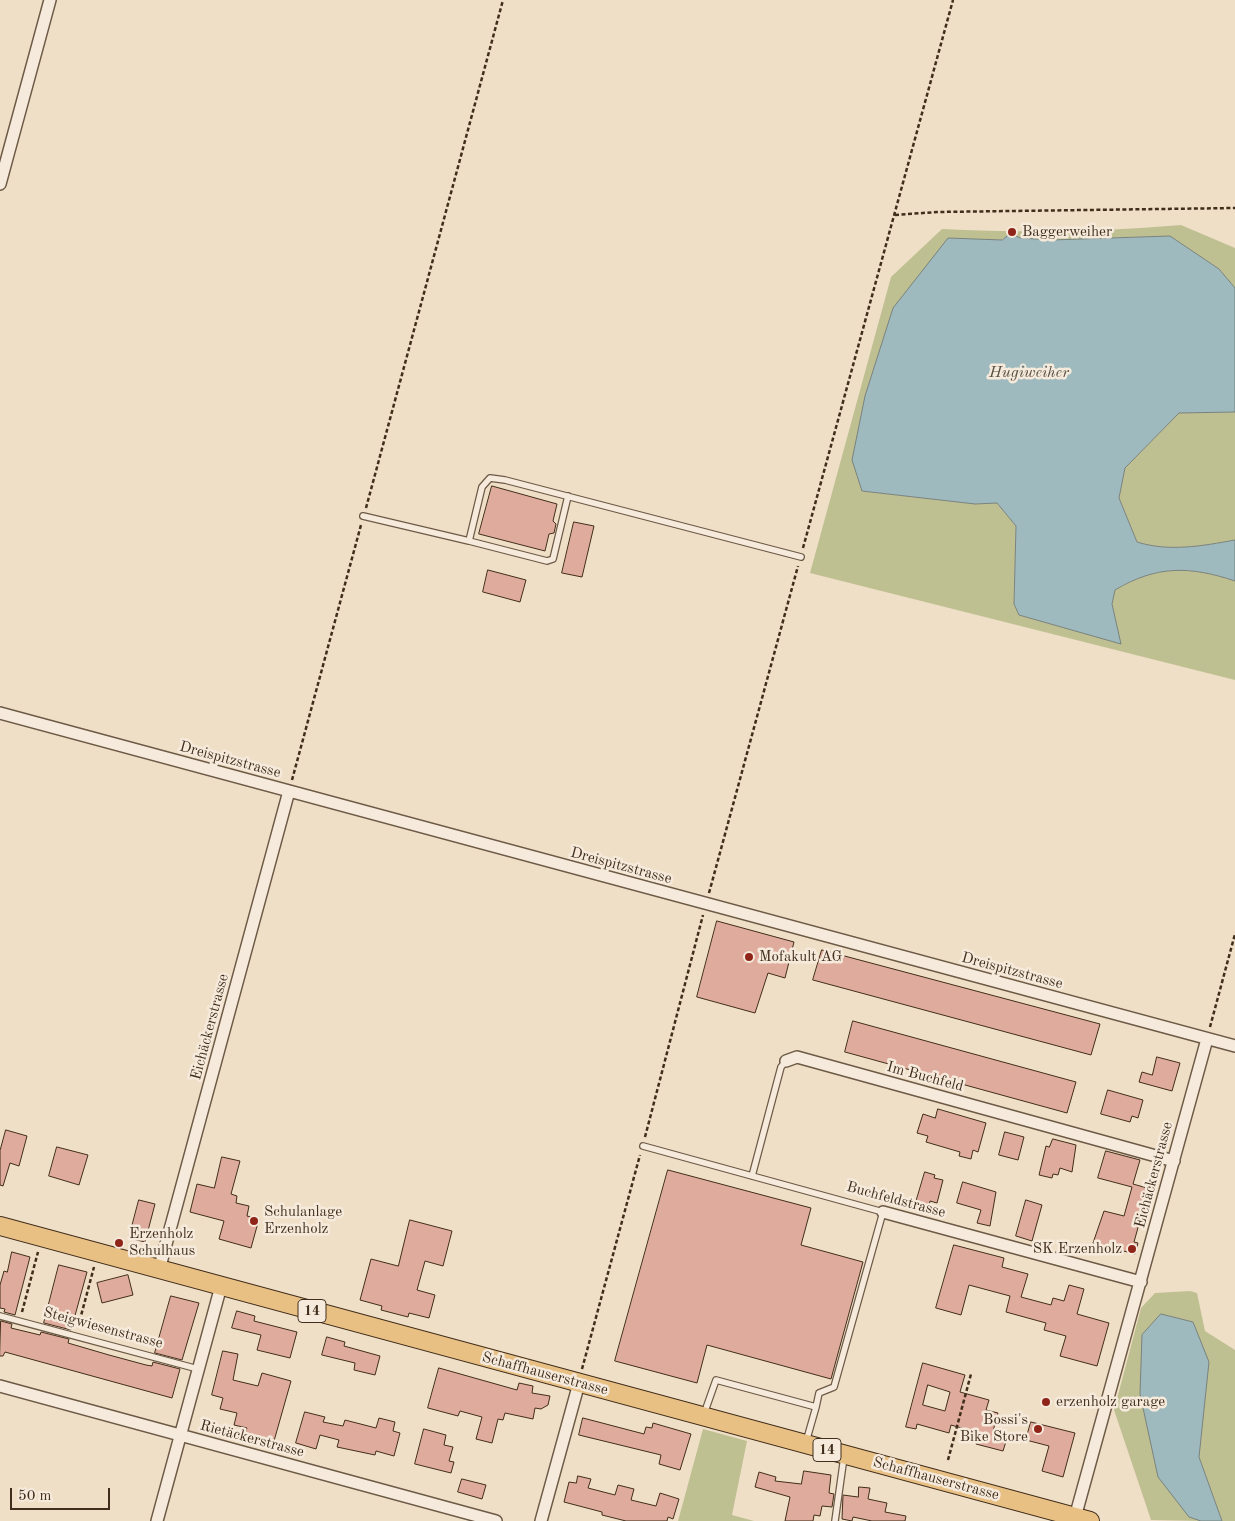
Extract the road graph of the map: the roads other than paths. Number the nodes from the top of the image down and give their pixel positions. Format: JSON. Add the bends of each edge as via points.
{"nodes":[{"id":1,"x":50,"y":0,"type":"edge"},
{"id":2,"x":0,"y":184,"type":"edge"},
{"id":3,"x":568,"y":496,"type":"junction"},
{"id":4,"x":363,"y":516,"type":"road end"},
{"id":5,"x":469,"y":540,"type":"junction"},
{"id":6,"x":801,"y":557,"type":"dead end"},
{"id":7,"x":0,"y":713,"type":"edge"},
{"id":8,"x":289,"y":791,"type":"junction"},
{"id":9,"x":1207,"y":1039,"type":"junction"},
{"id":10,"x":1235,"y":1046,"type":"edge"},
{"id":11,"x":786,"y":1061,"type":"joint"},
{"id":12,"x":642,"y":1146,"type":"dead end"},
{"id":13,"x":1174,"y":1161,"type":"junction"},
{"id":14,"x":752,"y":1176,"type":"junction"},
{"id":15,"x":883,"y":1212,"type":"junction"},
{"id":16,"x":0,"y":1226,"type":"edge"},
{"id":17,"x":159,"y":1270,"type":"junction"},
{"id":18,"x":1141,"y":1282,"type":"junction"},
{"id":19,"x":222,"y":1286,"type":"junction"},
{"id":20,"x":0,"y":1316,"type":"edge"},
{"id":21,"x":199,"y":1369,"type":"junction"},
{"id":22,"x":579,"y":1383,"type":"junction"},
{"id":23,"x":0,"y":1386,"type":"edge"},
{"id":24,"x":816,"y":1406,"type":"junction"},
{"id":25,"x":704,"y":1416,"type":"junction"},
{"id":26,"x":181,"y":1435,"type":"junction"},
{"id":27,"x":806,"y":1444,"type":"junction"},
{"id":28,"x":844,"y":1454,"type":"junction"},
{"id":29,"x":1080,"y":1520,"type":"edge"},
{"id":30,"x":157,"y":1521,"type":"edge"},
{"id":31,"x":496,"y":1521,"type":"edge"},
{"id":32,"x":541,"y":1521,"type":"edge"},
{"id":33,"x":835,"y":1521,"type":"edge"}],
"edges":[{"from":1,"to":2,"type":"street"},
{"from":3,"to":5,"type":"lane","via":[[490,478],[482,487]]},
{"from":3,"to":5,"type":"lane","via":[[554,559],[548,561]]},
{"from":3,"to":6,"type":"lane"},
{"from":4,"to":5,"type":"lane"},
{"from":7,"to":8,"type":"street","name":"Dreispitzstrasse"},
{"from":8,"to":9,"type":"street","name":"Dreispitzstrasse"},
{"from":8,"to":17,"type":"street","name":"Eichäckerstrasse"},
{"from":9,"to":10,"type":"street","name":"Dreispitzstrasse"},
{"from":9,"to":13,"type":"street","name":"Eichäckerstrasse"},
{"from":11,"to":13,"type":"street","name":"Im Buchfeld","via":[[797,1057]]},
{"from":11,"to":14,"type":"lane","name":"Im Buchfeld","via":[[781,1067]]},
{"from":12,"to":14,"type":"lane","name":"Buchfeldstrasse"},
{"from":13,"to":18,"type":"street","name":"Eichäckerstrasse"},
{"from":14,"to":15,"type":"lane","name":"Buchfeldstrasse"},
{"from":15,"to":18,"type":"street","name":"Buchfeldstrasse"},
{"from":15,"to":24,"type":"lane","via":[[834,1387],[819,1393]]},
{"from":16,"to":17,"type":"main road","name":"Schaffhauserstrasse","number":"14"},
{"from":17,"to":19,"type":"main road","name":"Schaffhauserstrasse","number":"14"},
{"from":18,"to":29,"type":"street","name":"Eichäckerstrasse"},
{"from":19,"to":21,"type":"street"},
{"from":19,"to":22,"type":"main road","name":"Schaffhauserstrasse","number":"14"},
{"from":20,"to":21,"type":"lane","name":"Steigwiesenstrasse"},
{"from":21,"to":26,"type":"street"},
{"from":22,"to":25,"type":"main road","name":"Schaffhauserstrasse","number":"14"},
{"from":22,"to":32,"type":"street"},
{"from":23,"to":26,"type":"street","name":"Rietäckerstrasse"},
{"from":24,"to":25,"type":"lane","via":[[716,1380]]},
{"from":24,"to":27,"type":"lane"},
{"from":25,"to":27,"type":"main road","name":"Schaffhauserstrasse","number":"14"},
{"from":26,"to":30,"type":"street"},
{"from":26,"to":31,"type":"street","name":"Rietäckerstrasse"},
{"from":27,"to":28,"type":"main road","name":"Schaffhauserstrasse","number":"14"},
{"from":28,"to":29,"type":"main road","name":"Schaffhauserstrasse","number":"14"},
{"from":28,"to":33,"type":"lane"}]}
